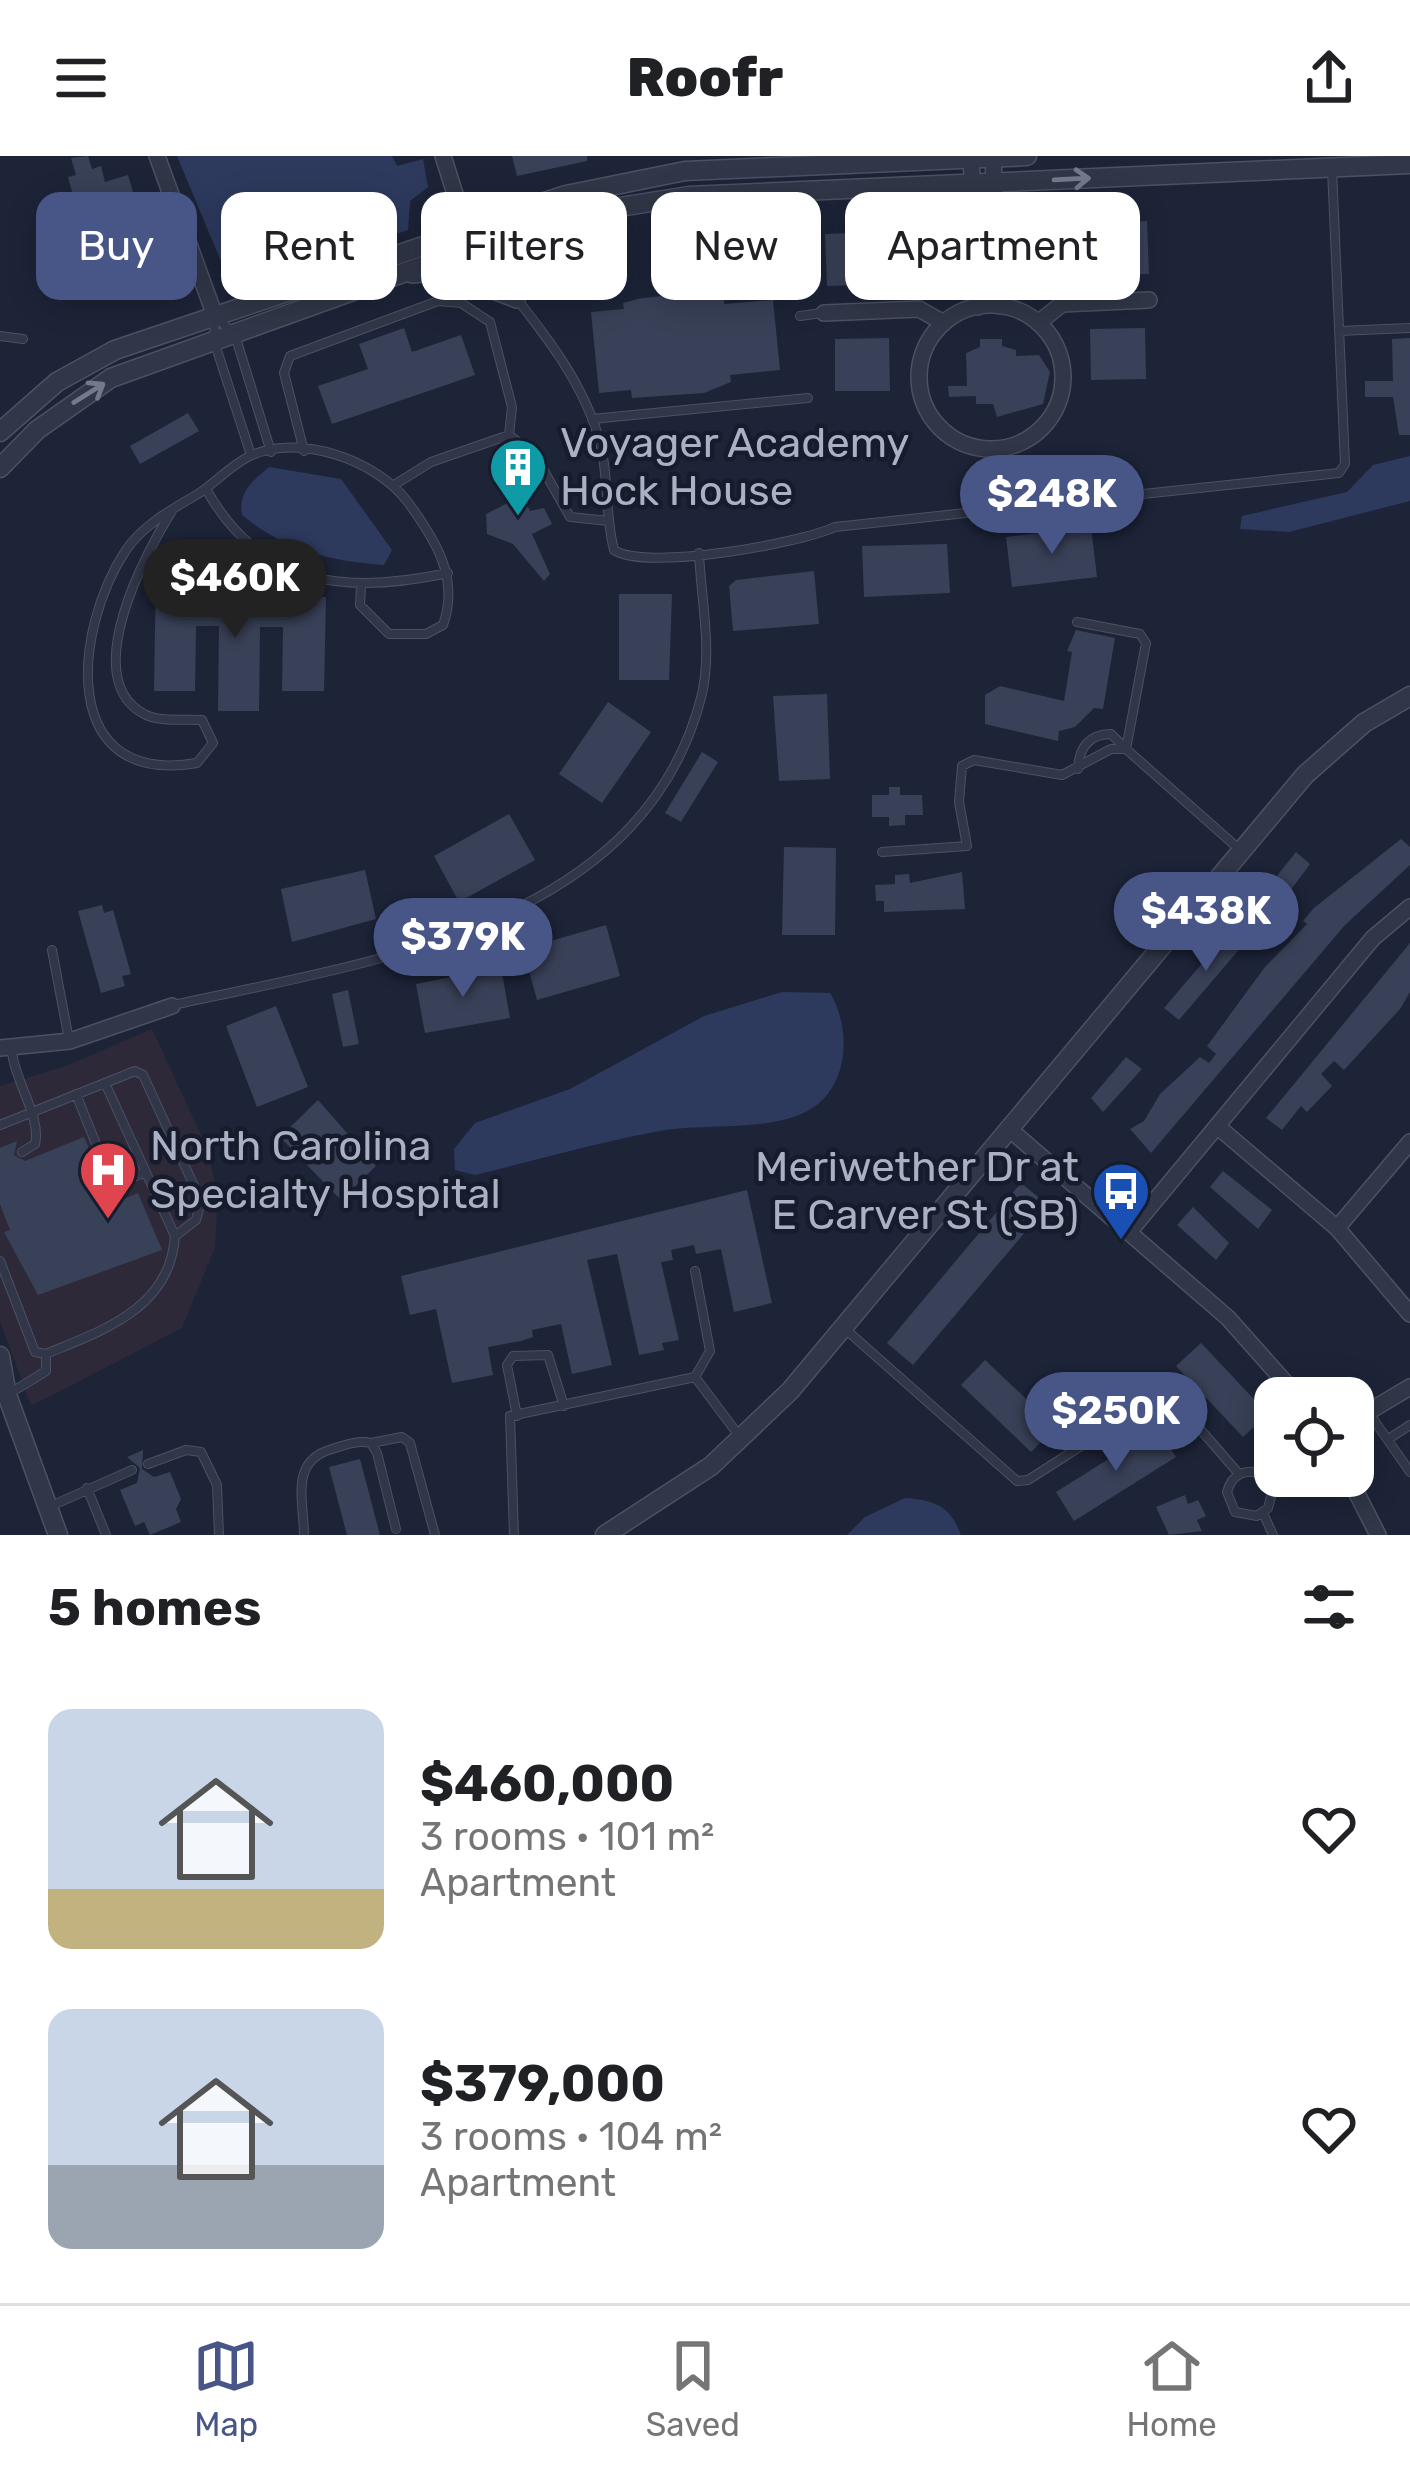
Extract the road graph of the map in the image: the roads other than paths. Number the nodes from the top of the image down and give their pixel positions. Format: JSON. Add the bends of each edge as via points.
{"nodes":[{"id":1,"x":157,"y":156,"type":"edge"},
{"id":2,"x":443,"y":156,"type":"edge"},
{"id":3,"x":1027,"y":156,"type":"edge"},
{"id":4,"x":971,"y":157,"type":"edge"},
{"id":5,"x":993,"y":157,"type":"edge"},
{"id":6,"x":1332,"y":162,"type":"edge"},
{"id":7,"x":1410,"y":164,"type":"edge"},
{"id":8,"x":998,"y":182,"type":"junction"},
{"id":9,"x":971,"y":183,"type":"junction"},
{"id":10,"x":454,"y":192,"type":"edge"},
{"id":11,"x":590,"y":192,"type":"edge"},
{"id":12,"x":627,"y":204,"type":"edge"},
{"id":13,"x":421,"y":247,"type":"edge"},
{"id":14,"x":330,"y":300,"type":"edge"},
{"id":15,"x":517,"y":300,"type":"edge"},
{"id":16,"x":1149,"y":300,"type":"dead end"},
{"id":17,"x":999,"y":306,"type":"junction"},
{"id":18,"x":978,"y":307,"type":"junction"},
{"id":19,"x":824,"y":313,"type":"joint"},
{"id":20,"x":215,"y":316,"type":"junction"},
{"id":21,"x":800,"y":316,"type":"dead end"},
{"id":22,"x":944,"y":323,"type":"junction"},
{"id":23,"x":1038,"y":323,"type":"junction"},
{"id":24,"x":1410,"y":328,"type":"edge"},
{"id":25,"x":1340,"y":331,"type":"junction"},
{"id":26,"x":235,"y":334,"type":"junction"},
{"id":27,"x":0,"y":336,"type":"edge"},
{"id":28,"x":23,"y":339,"type":"dead end"},
{"id":29,"x":214,"y":341,"type":"junction"},
{"id":30,"x":808,"y":398,"type":"dead end"},
{"id":31,"x":592,"y":419,"type":"junction"},
{"id":32,"x":0,"y":432,"type":"edge"},
{"id":33,"x":509,"y":436,"type":"junction"},
{"id":34,"x":304,"y":451,"type":"junction"},
{"id":35,"x":271,"y":452,"type":"junction"},
{"id":36,"x":251,"y":455,"type":"junction"},
{"id":37,"x":0,"y":468,"type":"edge"},
{"id":38,"x":394,"y":485,"type":"junction"},
{"id":39,"x":206,"y":489,"type":"junction"},
{"id":40,"x":173,"y":509,"type":"junction"},
{"id":41,"x":609,"y":521,"type":"junction"},
{"id":42,"x":699,"y":553,"type":"junction"},
{"id":43,"x":448,"y":573,"type":"junction"},
{"id":44,"x":361,"y":584,"type":"junction"},
{"id":45,"x":1077,"y":622,"type":"dead end"},
{"id":46,"x":1410,"y":696,"type":"edge"},
{"id":47,"x":1126,"y":749,"type":"junction"},
{"id":48,"x":1078,"y":769,"type":"junction"},
{"id":49,"x":1240,"y":850,"type":"junction"},
{"id":50,"x":882,"y":852,"type":"dead end"},
{"id":51,"x":1410,"y":907,"type":"edge"},
{"id":52,"x":52,"y":950,"type":"dead end"},
{"id":53,"x":172,"y":1006,"type":"joint"},
{"id":54,"x":70,"y":1041,"type":"junction"},
{"id":55,"x":4,"y":1053,"type":"edge"},
{"id":56,"x":105,"y":1083,"type":"junction"},
{"id":57,"x":76,"y":1094,"type":"junction"},
{"id":58,"x":29,"y":1113,"type":"junction"},
{"id":59,"x":0,"y":1125,"type":"edge"},
{"id":60,"x":1217,"y":1126,"type":"junction"},
{"id":61,"x":1008,"y":1127,"type":"junction"},
{"id":62,"x":1410,"y":1142,"type":"edge"},
{"id":63,"x":98,"y":1149,"type":"dead end"},
{"id":64,"x":22,"y":1152,"type":"dead end"},
{"id":65,"x":107,"y":1171,"type":"dead end"},
{"id":66,"x":146,"y":1172,"type":"junction"},
{"id":67,"x":1337,"y":1228,"type":"junction"},
{"id":68,"x":1129,"y":1232,"type":"junction"},
{"id":69,"x":175,"y":1236,"type":"junction"},
{"id":70,"x":0,"y":1261,"type":"edge"},
{"id":71,"x":695,"y":1271,"type":"dead end"},
{"id":72,"x":1410,"y":1314,"type":"edge"},
{"id":73,"x":844,"y":1328,"type":"junction"},
{"id":74,"x":46,"y":1354,"type":"junction"},
{"id":75,"x":0,"y":1356,"type":"edge"},
{"id":76,"x":694,"y":1377,"type":"junction"},
{"id":77,"x":1280,"y":1377,"type":"edge"},
{"id":78,"x":1410,"y":1387,"type":"edge"},
{"id":79,"x":2,"y":1393,"type":"edge"},
{"id":80,"x":564,"y":1406,"type":"junction"},
{"id":81,"x":1374,"y":1409,"type":"edge"},
{"id":82,"x":517,"y":1416,"type":"junction"},
{"id":83,"x":1410,"y":1425,"type":"edge"},
{"id":84,"x":1374,"y":1426,"type":"edge"},
{"id":85,"x":1390,"y":1438,"type":"junction"},
{"id":86,"x":741,"y":1439,"type":"junction"},
{"id":87,"x":371,"y":1443,"type":"junction"},
{"id":88,"x":148,"y":1464,"type":"dead end"},
{"id":89,"x":132,"y":1470,"type":"dead end"},
{"id":90,"x":1410,"y":1472,"type":"edge"},
{"id":91,"x":1239,"y":1474,"type":"junction"},
{"id":92,"x":1254,"y":1474,"type":"edge"},
{"id":93,"x":87,"y":1488,"type":"junction"},
{"id":94,"x":1270,"y":1497,"type":"edge"},
{"id":95,"x":1359,"y":1497,"type":"edge"},
{"id":96,"x":47,"y":1509,"type":"junction"},
{"id":97,"x":1263,"y":1513,"type":"junction"},
{"id":98,"x":396,"y":1528,"type":"dead end"},
{"id":99,"x":58,"y":1535,"type":"edge"},
{"id":100,"x":106,"y":1535,"type":"edge"},
{"id":101,"x":219,"y":1535,"type":"edge"},
{"id":102,"x":304,"y":1535,"type":"edge"},
{"id":103,"x":435,"y":1535,"type":"edge"},
{"id":104,"x":514,"y":1535,"type":"edge"},
{"id":105,"x":605,"y":1535,"type":"edge"},
{"id":106,"x":1273,"y":1535,"type":"edge"},
{"id":107,"x":1378,"y":1535,"type":"edge"}],
"edges":[{"from":1,"to":20,"type":"street"},
{"from":2,"to":10,"type":"street"},
{"from":3,"to":5,"type":"street"},
{"from":4,"to":5,"type":"street"},
{"from":4,"to":9,"type":"street"},
{"from":4,"to":11,"type":"street","via":[[647,176]]},
{"from":5,"to":8,"type":"street"},
{"from":6,"to":7,"type":"street"},
{"from":8,"to":6,"type":"street","one_way":true},
{"from":6,"to":25,"type":"lane"},
{"from":8,"to":9,"type":"street"},
{"from":8,"to":17,"type":"street"},
{"from":9,"to":12,"type":"street"},
{"from":9,"to":18,"type":"street"},
{"from":13,"to":20,"type":"street"},
{"from":14,"to":26,"type":"street"},
{"from":15,"to":31,"type":"lane"},
{"from":16,"to":23,"type":"street","via":[[1062,304]]},
{"from":17,"to":18,"type":"street"},
{"from":17,"to":23,"type":"street"},
{"from":18,"to":22,"type":"street"},
{"from":19,"to":21,"type":"lane"},
{"from":19,"to":22,"type":"street","via":[[920,309]]},
{"from":20,"to":26,"type":"lane"},
{"from":20,"to":29,"type":"lane"},
{"from":20,"to":32,"type":"street","via":[[115,350],[34,400]]},
{"from":22,"to":23,"type":"street","via":[[920,365],[922,398],[939,427],[983,449],[1030,437],[1060,398],[1058,349]]},
{"from":24,"to":25,"type":"lane"},
{"from":25,"to":42,"type":"lane","via":[[1344,470],[835,527],[808,539]]},
{"from":26,"to":29,"type":"street"},
{"from":26,"to":35,"type":"lane"},
{"from":27,"to":28,"type":"lane"},
{"from":29,"to":36,"type":"lane"},
{"from":37,"to":29,"type":"street","one_way":true,"via":[[88,392]]},
{"from":30,"to":31,"type":"lane"},
{"from":31,"to":41,"type":"lane"},
{"from":33,"to":34,"type":"lane","via":[[511,398],[490,322],[461,303],[438,301],[290,356],[284,373]]},
{"from":33,"to":38,"type":"lane","via":[[431,462]]},
{"from":33,"to":41,"type":"lane","via":[[535,455],[570,518]]},
{"from":34,"to":35,"type":"lane"},
{"from":34,"to":38,"type":"lane","via":[[349,459]]},
{"from":35,"to":36,"type":"lane"},
{"from":36,"to":39,"type":"lane"},
{"from":38,"to":43,"type":"lane"},
{"from":39,"to":40,"type":"lane"},
{"from":39,"to":44,"type":"lane","via":[[227,527],[261,555],[298,576]]},
{"from":40,"to":40,"type":"lane","via":[[133,541],[106,585],[86,682],[113,748],[159,768],[197,763],[213,742],[202,720],[147,716],[125,699],[115,658],[128,596]]},
{"from":41,"to":42,"type":"lane","via":[[614,550],[627,559]]},
{"from":42,"to":53,"type":"lane","via":[[705,666],[698,706],[666,783],[594,858],[510,913],[426,948]]},
{"from":43,"to":44,"type":"lane"},
{"from":43,"to":44,"type":"lane","via":[[452,602],[443,625],[427,634],[389,634],[360,605]]},
{"from":45,"to":47,"type":"lane","via":[[1140,634],[1146,643]]},
{"from":46,"to":49,"type":"street","via":[[1322,757]]},
{"from":47,"to":48,"type":"lane"},
{"from":47,"to":48,"type":"lane","via":[[1112,734],[1098,734],[1085,744]]},
{"from":47,"to":49,"type":"lane"},
{"from":48,"to":50,"type":"lane","via":[[1062,776],[974,760],[962,766],[959,802],[967,846]]},
{"from":49,"to":61,"type":"street"},
{"from":51,"to":60,"type":"street","via":[[1373,938]]},
{"from":52,"to":54,"type":"lane"},
{"from":53,"to":54,"type":"street"},
{"from":54,"to":55,"type":"street"},
{"from":55,"to":58,"type":"lane"},
{"from":56,"to":57,"type":"lane"},
{"from":56,"to":66,"type":"lane"},
{"from":56,"to":69,"type":"lane","via":[[143,1075],[201,1202],[196,1220]]},
{"from":57,"to":58,"type":"lane"},
{"from":57,"to":63,"type":"lane"},
{"from":58,"to":59,"type":"lane"},
{"from":58,"to":64,"type":"lane","via":[[38,1138]]},
{"from":60,"to":67,"type":"street"},
{"from":60,"to":68,"type":"street"},
{"from":61,"to":68,"type":"street"},
{"from":61,"to":73,"type":"street"},
{"from":62,"to":67,"type":"street"},
{"from":65,"to":66,"type":"lane","via":[[118,1184]]},
{"from":66,"to":69,"type":"lane"},
{"from":67,"to":72,"type":"street"},
{"from":68,"to":77,"type":"street","via":[[1228,1318]]},
{"from":69,"to":74,"type":"lane","via":[[173,1254],[131,1318]]},
{"from":70,"to":74,"type":"lane","via":[[35,1352]]},
{"from":71,"to":76,"type":"lane","via":[[710,1351]]},
{"from":73,"to":86,"type":"street"},
{"from":73,"to":91,"type":"lane","via":[[1017,1481],[1161,1395]]},
{"from":74,"to":79,"type":"lane","via":[[46,1371]]},
{"from":75,"to":79,"type":"street"},
{"from":76,"to":80,"type":"lane"},
{"from":76,"to":86,"type":"lane"},
{"from":78,"to":81,"type":"street"},
{"from":79,"to":96,"type":"street"},
{"from":80,"to":82,"type":"lane"},
{"from":80,"to":82,"type":"lane","via":[[548,1354],[531,1352],[507,1365]]},
{"from":82,"to":104,"type":"lane","via":[[510,1417]]},
{"from":83,"to":85,"type":"lane"},
{"from":84,"to":85,"type":"lane"},
{"from":85,"to":90,"type":"lane"},
{"from":86,"to":105,"type":"street"},
{"from":87,"to":98,"type":"lane"},
{"from":87,"to":102,"type":"lane","via":[[319,1452],[307,1464],[300,1479]]},
{"from":87,"to":103,"type":"lane","via":[[402,1437],[410,1444]]},
{"from":88,"to":101,"type":"lane","via":[[186,1450],[208,1459]]},
{"from":89,"to":93,"type":"lane"},
{"from":91,"to":92,"type":"lane"},
{"from":91,"to":97,"type":"lane","via":[[1227,1492],[1231,1506],[1249,1517]]},
{"from":93,"to":96,"type":"lane"},
{"from":93,"to":100,"type":"lane"},
{"from":94,"to":97,"type":"lane"},
{"from":95,"to":107,"type":"street"},
{"from":96,"to":99,"type":"street"},
{"from":97,"to":106,"type":"lane"}]}
